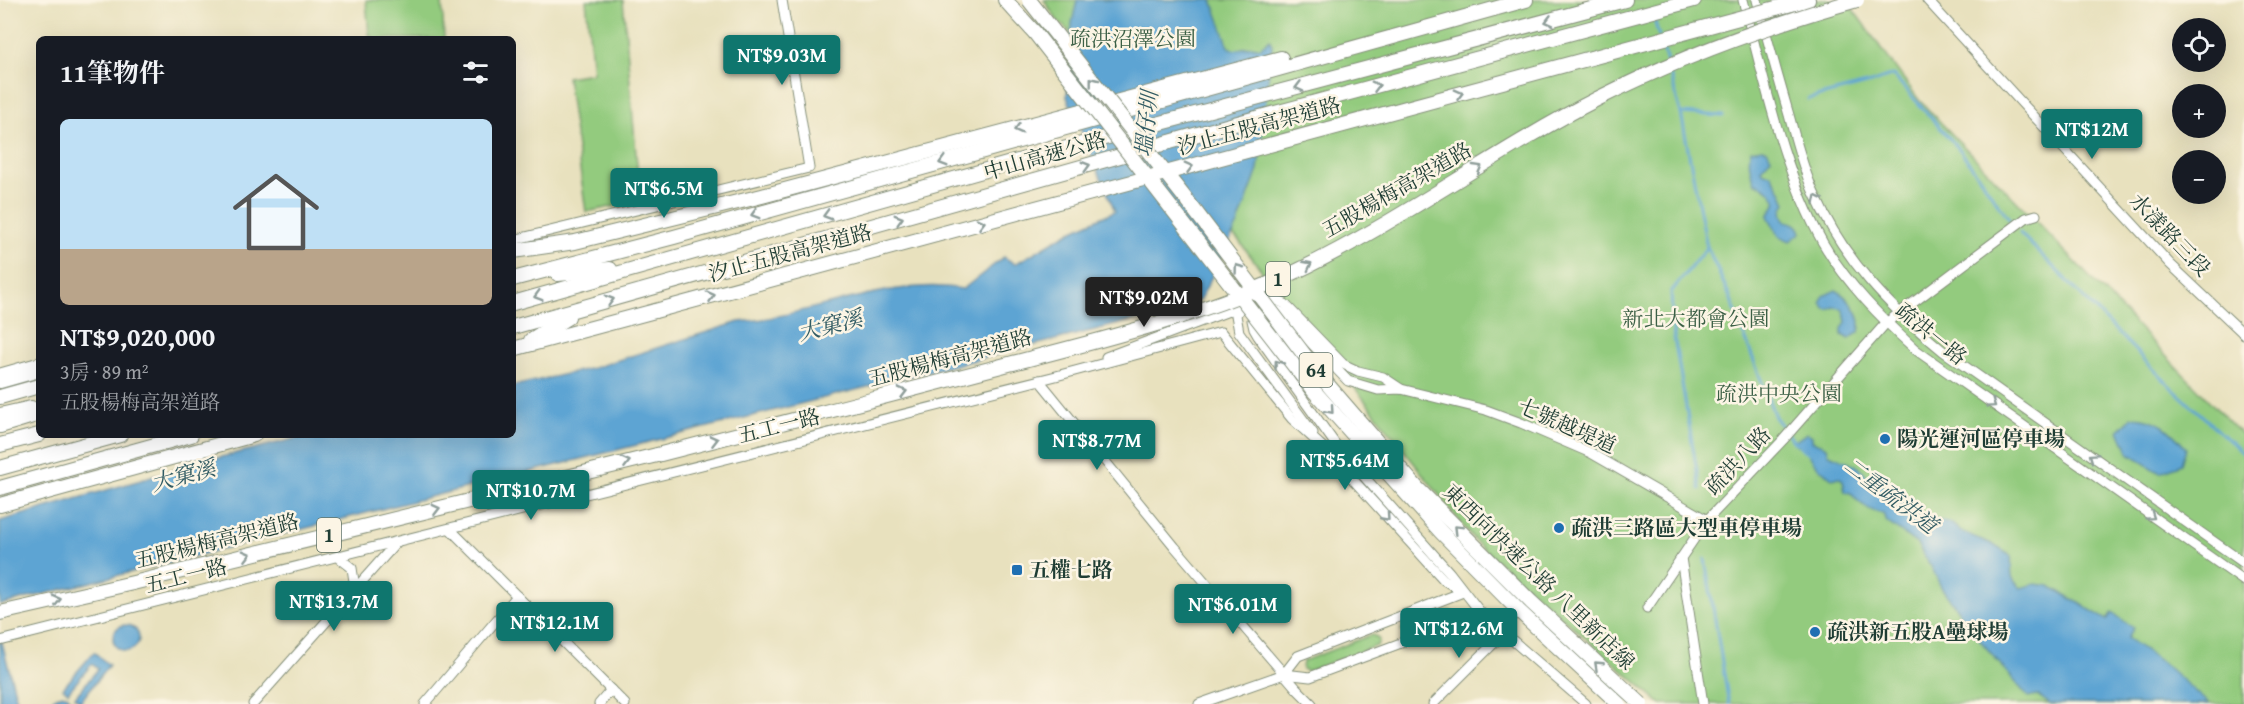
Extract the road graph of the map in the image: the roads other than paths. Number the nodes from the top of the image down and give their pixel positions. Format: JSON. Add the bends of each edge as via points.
{"nodes":[{"id":1,"x":782,"y":0,"type":"edge"},
{"id":2,"x":1005,"y":0,"type":"edge"},
{"id":3,"x":1011,"y":0,"type":"edge"},
{"id":4,"x":1029,"y":0,"type":"edge"},
{"id":5,"x":1501,"y":0,"type":"edge"},
{"id":6,"x":1526,"y":0,"type":"edge"},
{"id":7,"x":1625,"y":0,"type":"edge"},
{"id":8,"x":1694,"y":0,"type":"edge"},
{"id":9,"x":1743,"y":0,"type":"edge"},
{"id":10,"x":1757,"y":0,"type":"edge"},
{"id":11,"x":1808,"y":0,"type":"edge"},
{"id":12,"x":1857,"y":0,"type":"edge"},
{"id":13,"x":1927,"y":0,"type":"edge"},
{"id":14,"x":1035,"y":33,"type":"junction"},
{"id":15,"x":2036,"y":215,"type":"dead end"},
{"id":16,"x":516,"y":239,"type":"edge"},
{"id":17,"x":516,"y":251,"type":"edge"},
{"id":18,"x":645,"y":266,"type":"junction"},
{"id":19,"x":516,"y":277,"type":"edge"},
{"id":20,"x":516,"y":278,"type":"edge"},
{"id":21,"x":516,"y":302,"type":"edge"},
{"id":22,"x":1241,"y":306,"type":"junction"},
{"id":23,"x":582,"y":308,"type":"junction"},
{"id":24,"x":1899,"y":314,"type":"junction"},
{"id":25,"x":1886,"y":323,"type":"junction"},
{"id":26,"x":516,"y":326,"type":"edge"},
{"id":27,"x":2244,"y":334,"type":"edge"},
{"id":28,"x":516,"y":347,"type":"edge"},
{"id":29,"x":516,"y":348,"type":"edge"},
{"id":30,"x":36,"y":363,"type":"edge"},
{"id":31,"x":36,"y":371,"type":"edge"},
{"id":32,"x":0,"y":373,"type":"edge"},
{"id":33,"x":1056,"y":376,"type":"junction"},
{"id":34,"x":1039,"y":380,"type":"junction"},
{"id":35,"x":0,"y":381,"type":"edge"},
{"id":36,"x":36,"y":387,"type":"edge"},
{"id":37,"x":1401,"y":389,"type":"junction"},
{"id":38,"x":0,"y":397,"type":"edge"},
{"id":39,"x":36,"y":408,"type":"edge"},
{"id":40,"x":0,"y":415,"type":"edge"},
{"id":41,"x":36,"y":415,"type":"edge"},
{"id":42,"x":0,"y":426,"type":"edge"},
{"id":43,"x":36,"y":436,"type":"edge"},
{"id":44,"x":109,"y":438,"type":"edge"},
{"id":45,"x":179,"y":438,"type":"edge"},
{"id":46,"x":243,"y":438,"type":"edge"},
{"id":47,"x":0,"y":445,"type":"edge"},
{"id":48,"x":1336,"y":445,"type":"joint"},
{"id":49,"x":1327,"y":451,"type":"junction"},
{"id":50,"x":0,"y":468,"type":"edge"},
{"id":51,"x":0,"y":488,"type":"edge"},
{"id":52,"x":0,"y":505,"type":"edge"},
{"id":53,"x":1707,"y":520,"type":"junction"},
{"id":54,"x":450,"y":529,"type":"junction"},
{"id":55,"x":397,"y":542,"type":"junction"},
{"id":56,"x":338,"y":557,"type":"junction"},
{"id":57,"x":1681,"y":558,"type":"junction"},
{"id":58,"x":2244,"y":563,"type":"edge"},
{"id":59,"x":2244,"y":581,"type":"edge"},
{"id":60,"x":355,"y":588,"type":"junction"},
{"id":61,"x":1463,"y":592,"type":"junction"},
{"id":62,"x":518,"y":596,"type":"junction"},
{"id":63,"x":1647,"y":608,"type":"dead end"},
{"id":64,"x":0,"y":613,"type":"edge"},
{"id":65,"x":1481,"y":613,"type":"junction"},
{"id":66,"x":1504,"y":633,"type":"junction"},
{"id":67,"x":0,"y":641,"type":"edge"},
{"id":68,"x":1284,"y":674,"type":"junction"},
{"id":69,"x":611,"y":690,"type":"junction"},
{"id":70,"x":253,"y":704,"type":"edge"},
{"id":71,"x":425,"y":704,"type":"edge"},
{"id":72,"x":599,"y":704,"type":"edge"},
{"id":73,"x":625,"y":704,"type":"edge"},
{"id":74,"x":1199,"y":704,"type":"edge"},
{"id":75,"x":1312,"y":704,"type":"edge"},
{"id":76,"x":1433,"y":704,"type":"edge"},
{"id":77,"x":1586,"y":704,"type":"edge"},
{"id":78,"x":1619,"y":704,"type":"edge"},
{"id":79,"x":1641,"y":704,"type":"edge"},
{"id":80,"x":1703,"y":704,"type":"edge"}],
"edges":[{"from":1,"to":16,"type":"street","via":[[809,168]]},
{"from":2,"to":14,"type":"highway"},
{"from":3,"to":14,"type":"highway","name":"東西向快速公路 八里新店線","number":"64"},
{"from":79,"to":4,"type":"highway","name":"東西向快速公路 八里新店線","number":"64","one_way":true,"bridge":true,"via":[[1539,610],[1418,489],[1322,378]]},
{"from":5,"to":17,"type":"highway","one_way":true,"bridge":true,"via":[[762,196],[575,242]]},
{"from":6,"to":19,"type":"highway","one_way":true,"bridge":true,"via":[[685,234]]},
{"from":7,"to":18,"type":"highway","name":"中山高速公路","one_way":true,"bridge":true,"via":[[1026,159]]},
{"from":23,"to":8,"type":"highway","name":"中山高速公路","one_way":true,"bridge":true},
{"from":9,"to":25,"type":"street","name":"疏洪一路","via":[[1802,199],[1846,277]]},
{"from":24,"to":10,"type":"street","name":"疏洪一路","one_way":true,"via":[[1858,268],[1813,192]]},
{"from":29,"to":11,"type":"highway","name":"汐止五股高架道路","one_way":true,"bridge":true},
{"from":64,"to":12,"type":"highway","name":"五股楊梅高架道路","number":"1","one_way":true,"bridge":true,"via":[[657,455],[1204,310],[1293,273],[1352,242],[1595,100],[1655,71],[1736,39]]},
{"from":13,"to":27,"type":"street","name":"水漾路三段","via":[[2170,264]]},
{"from":14,"to":78,"type":"highway","name":"東西向快速公路 八里新店線","number":"64","one_way":true,"bridge":true,"via":[[1328,407],[1456,548]]},
{"from":15,"to":24,"type":"street","name":"疏洪八路","via":[[2026,218]]},
{"from":18,"to":20,"type":"highway"},
{"from":18,"to":21,"type":"highway","name":"中山高速公路","one_way":true},
{"from":22,"to":33,"type":"street","name":"七號越堤道"},
{"from":22,"to":37,"type":"street","name":"七號越堤道","via":[[1258,300],[1286,304],[1343,364],[1383,377]]},
{"from":22,"to":49,"type":"street","via":[[1236,315],[1239,332]]},
{"from":23,"to":26,"type":"highway","name":"中山高速公路"},
{"from":23,"to":28,"type":"highway"},
{"from":24,"to":25,"type":"street","name":"疏洪八路"},
{"from":58,"to":24,"type":"street","name":"疏洪一路","one_way":true,"via":[[1942,351]]},
{"from":25,"to":53,"type":"street","name":"疏洪八路"},
{"from":25,"to":59,"type":"street","name":"疏洪一路","one_way":true,"via":[[1925,357]]},
{"from":30,"to":32,"type":"street"},
{"from":31,"to":35,"type":"highway"},
{"from":33,"to":34,"type":"street","name":"五工一路"},
{"from":33,"to":49,"type":"street","name":"五工一路","via":[[1221,332],[1292,419]]},
{"from":34,"to":54,"type":"street","name":"五工一路"},
{"from":34,"to":68,"type":"street"},
{"from":36,"to":38,"type":"highway"},
{"from":48,"to":37,"type":"street","name":"七號越堤道","one_way":true,"via":[[1254,329],[1252,320],[1257,313],[1274,308],[1281,312],[1348,381],[1378,390]]},
{"from":37,"to":53,"type":"street","name":"七號越堤道","via":[[1486,410],[1555,437],[1591,453]]},
{"from":39,"to":40,"type":"highway"},
{"from":41,"to":42,"type":"highway"},
{"from":43,"to":47,"type":"highway"},
{"from":44,"to":50,"type":"highway"},
{"from":45,"to":51,"type":"highway"},
{"from":46,"to":52,"type":"highway"},
{"from":48,"to":61,"type":"street","name":"五工一路"},
{"from":49,"to":61,"type":"street","name":"五工一路","one_way":true,"via":[[1444,580]]},
{"from":53,"to":57,"type":"street","name":"疏洪八路"},
{"from":54,"to":55,"type":"street","name":"五工一路"},
{"from":54,"to":62,"type":"street"},
{"from":55,"to":56,"type":"street","name":"五工一路"},
{"from":55,"to":60,"type":"street"},
{"from":56,"to":60,"type":"street","via":[[352,568]]},
{"from":56,"to":67,"type":"street","name":"五工一路"},
{"from":57,"to":63,"type":"street","name":"疏洪八路"},
{"from":57,"to":80,"type":"street"},
{"from":60,"to":70,"type":"street"},
{"from":61,"to":65,"type":"street","name":"五工一路"},
{"from":61,"to":68,"type":"street","via":[[1298,656]]},
{"from":62,"to":69,"type":"street"},
{"from":62,"to":71,"type":"street"},
{"from":65,"to":66,"type":"street","name":"五工一路"},
{"from":65,"to":68,"type":"street","via":[[1310,677]]},
{"from":66,"to":76,"type":"street"},
{"from":66,"to":77,"type":"street","name":"五工一路"},
{"from":68,"to":74,"type":"street"},
{"from":68,"to":75,"type":"street"},
{"from":69,"to":72,"type":"street"},
{"from":69,"to":73,"type":"street"}]}
